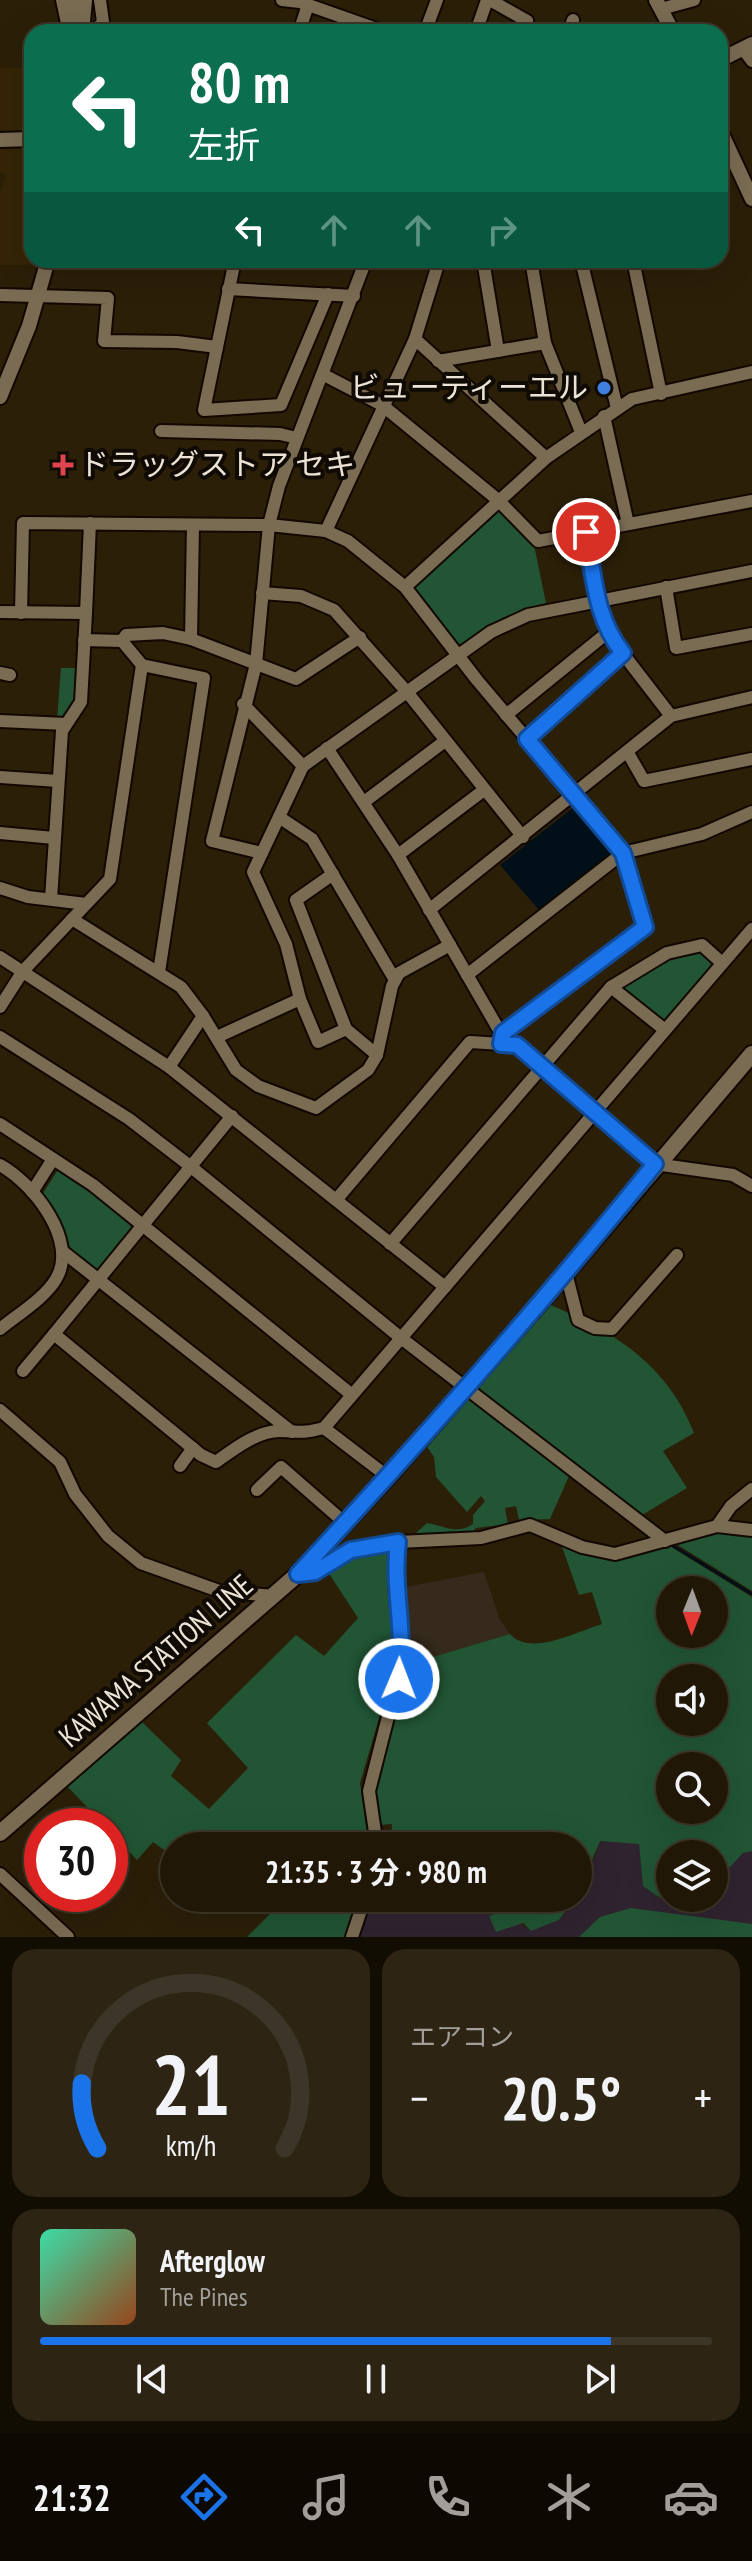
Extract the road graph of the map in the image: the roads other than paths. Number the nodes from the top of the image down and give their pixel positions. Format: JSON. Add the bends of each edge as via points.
{"nodes":[{"id":1,"x":62,"y":0,"type":"edge"},
{"id":2,"x":73,"y":0,"type":"edge"},
{"id":3,"x":85,"y":0,"type":"edge"},
{"id":4,"x":100,"y":0,"type":"edge"},
{"id":5,"x":282,"y":0,"type":"edge"},
{"id":6,"x":437,"y":0,"type":"edge"},
{"id":7,"x":489,"y":0,"type":"edge"},
{"id":8,"x":694,"y":0,"type":"edge"},
{"id":9,"x":303,"y":2,"type":"edge"},
{"id":10,"x":658,"y":5,"type":"edge"},
{"id":11,"x":68,"y":24,"type":"edge"},
{"id":12,"x":71,"y":24,"type":"edge"},
{"id":13,"x":83,"y":24,"type":"edge"},
{"id":14,"x":101,"y":24,"type":"edge"},
{"id":15,"x":300,"y":24,"type":"edge"},
{"id":16,"x":346,"y":24,"type":"edge"},
{"id":17,"x":428,"y":24,"type":"edge"},
{"id":18,"x":479,"y":24,"type":"edge"},
{"id":19,"x":526,"y":24,"type":"edge"},
{"id":20,"x":669,"y":24,"type":"edge"},
{"id":21,"x":749,"y":51,"type":"edge"},
{"id":22,"x":728,"y":58,"type":"edge"},
{"id":23,"x":24,"y":139,"type":"edge"},
{"id":24,"x":0,"y":140,"type":"edge"},
{"id":25,"x":728,"y":147,"type":"edge"},
{"id":26,"x":752,"y":199,"type":"edge"},
{"id":27,"x":46,"y":268,"type":"edge"},
{"id":28,"x":233,"y":268,"type":"edge"},
{"id":29,"x":363,"y":268,"type":"edge"},
{"id":30,"x":437,"y":268,"type":"edge"},
{"id":31,"x":484,"y":268,"type":"edge"},
{"id":32,"x":532,"y":268,"type":"edge"},
{"id":33,"x":583,"y":268,"type":"edge"},
{"id":34,"x":635,"y":268,"type":"edge"},
{"id":35,"x":228,"y":289,"type":"junction"},
{"id":36,"x":328,"y":294,"type":"junction"},
{"id":37,"x":0,"y":295,"type":"edge"},
{"id":38,"x":39,"y":296,"type":"junction"},
{"id":39,"x":354,"y":296,"type":"junction"},
{"id":40,"x":415,"y":339,"type":"junction"},
{"id":41,"x":545,"y":343,"type":"junction"},
{"id":42,"x":217,"y":347,"type":"junction"},
{"id":43,"x":498,"y":351,"type":"junction"},
{"id":44,"x":438,"y":361,"type":"junction"},
{"id":45,"x":752,"y":372,"type":"edge"},
{"id":46,"x":324,"y":375,"type":"junction"},
{"id":47,"x":661,"y":394,"type":"junction"},
{"id":48,"x":0,"y":397,"type":"edge"},
{"id":49,"x":382,"y":405,"type":"junction"},
{"id":50,"x":617,"y":408,"type":"junction"},
{"id":51,"x":604,"y":416,"type":"junction"},
{"id":52,"x":161,"y":431,"type":"dead end"},
{"id":53,"x":581,"y":432,"type":"junction"},
{"id":54,"x":297,"y":438,"type":"junction"},
{"id":55,"x":546,"y":458,"type":"junction"},
{"id":56,"x":498,"y":500,"type":"junction"},
{"id":57,"x":752,"y":501,"type":"edge"},
{"id":58,"x":90,"y":523,"type":"junction"},
{"id":59,"x":628,"y":524,"type":"junction"},
{"id":60,"x":193,"y":525,"type":"junction"},
{"id":61,"x":269,"y":525,"type":"junction"},
{"id":62,"x":326,"y":531,"type":"junction"},
{"id":63,"x":586,"y":532,"type":"junction"},
{"id":64,"x":752,"y":571,"type":"edge"},
{"id":65,"x":405,"y":587,"type":"junction"},
{"id":66,"x":666,"y":587,"type":"junction"},
{"id":67,"x":262,"y":593,"type":"junction"},
{"id":68,"x":599,"y":600,"type":"junction"},
{"id":69,"x":0,"y":612,"type":"edge"},
{"id":70,"x":21,"y":613,"type":"junction"},
{"id":71,"x":86,"y":613,"type":"junction"},
{"id":72,"x":607,"y":633,"type":"junction"},
{"id":73,"x":752,"y":634,"type":"edge"},
{"id":74,"x":360,"y":637,"type":"junction"},
{"id":75,"x":191,"y":639,"type":"junction"},
{"id":76,"x":84,"y":640,"type":"junction"},
{"id":77,"x":122,"y":641,"type":"junction"},
{"id":78,"x":623,"y":653,"type":"junction"},
{"id":79,"x":460,"y":654,"type":"junction"},
{"id":80,"x":256,"y":664,"type":"junction"},
{"id":81,"x":142,"y":665,"type":"junction"},
{"id":82,"x":407,"y":692,"type":"junction"},
{"id":83,"x":752,"y":697,"type":"edge"},
{"id":84,"x":243,"y":704,"type":"junction"},
{"id":85,"x":506,"y":715,"type":"junction"},
{"id":86,"x":671,"y":716,"type":"junction"},
{"id":87,"x":0,"y":721,"type":"edge"},
{"id":88,"x":66,"y":724,"type":"junction"},
{"id":89,"x":527,"y":739,"type":"junction"},
{"id":90,"x":445,"y":741,"type":"junction"},
{"id":91,"x":327,"y":748,"type":"junction"},
{"id":92,"x":628,"y":753,"type":"junction"},
{"id":93,"x":752,"y":759,"type":"edge"},
{"id":94,"x":303,"y":766,"type":"junction"},
{"id":95,"x":0,"y":777,"type":"edge"},
{"id":96,"x":58,"y":781,"type":"junction"},
{"id":97,"x":484,"y":790,"type":"junction"},
{"id":98,"x":576,"y":796,"type":"junction"},
{"id":99,"x":364,"y":802,"type":"junction"},
{"id":100,"x":752,"y":812,"type":"edge"},
{"id":101,"x":279,"y":817,"type":"junction"},
{"id":102,"x":0,"y":833,"type":"edge"},
{"id":103,"x":523,"y":837,"type":"junction"},
{"id":104,"x":54,"y":838,"type":"junction"},
{"id":105,"x":262,"y":853,"type":"junction"},
{"id":106,"x":623,"y":853,"type":"junction"},
{"id":107,"x":398,"y":855,"type":"junction"},
{"id":108,"x":333,"y":874,"type":"junction"},
{"id":109,"x":0,"y":888,"type":"edge"},
{"id":110,"x":51,"y":899,"type":"junction"},
{"id":111,"x":86,"y":904,"type":"junction"},
{"id":112,"x":429,"y":910,"type":"junction"},
{"id":113,"x":72,"y":919,"type":"junction"},
{"id":114,"x":752,"y":929,"type":"edge"},
{"id":115,"x":450,"y":945,"type":"junction"},
{"id":116,"x":0,"y":957,"type":"edge"},
{"id":117,"x":722,"y":963,"type":"junction"},
{"id":118,"x":23,"y":971,"type":"junction"},
{"id":119,"x":159,"y":972,"type":"junction"},
{"id":120,"x":467,"y":975,"type":"junction"},
{"id":121,"x":395,"y":980,"type":"junction"},
{"id":122,"x":611,"y":987,"type":"junction"},
{"id":123,"x":300,"y":999,"type":"junction"},
{"id":124,"x":0,"y":1007,"type":"edge"},
{"id":125,"x":203,"y":1016,"type":"junction"},
{"id":126,"x":346,"y":1029,"type":"junction"},
{"id":127,"x":665,"y":1030,"type":"junction"},
{"id":128,"x":0,"y":1037,"type":"edge"},
{"id":129,"x":217,"y":1037,"type":"junction"},
{"id":130,"x":502,"y":1038,"type":"junction"},
{"id":131,"x":752,"y":1054,"type":"edge"},
{"id":132,"x":377,"y":1055,"type":"junction"},
{"id":133,"x":169,"y":1067,"type":"junction"},
{"id":134,"x":544,"y":1068,"type":"junction"},
{"id":135,"x":594,"y":1113,"type":"junction"},
{"id":136,"x":232,"y":1116,"type":"junction"},
{"id":137,"x":0,"y":1124,"type":"edge"},
{"id":138,"x":53,"y":1159,"type":"junction"},
{"id":139,"x":655,"y":1164,"type":"junction"},
{"id":140,"x":0,"y":1165,"type":"edge"},
{"id":141,"x":190,"y":1166,"type":"junction"},
{"id":142,"x":752,"y":1186,"type":"edge"},
{"id":143,"x":32,"y":1192,"type":"junction"},
{"id":144,"x":336,"y":1200,"type":"junction"},
{"id":145,"x":144,"y":1225,"type":"junction"},
{"id":146,"x":390,"y":1244,"type":"junction"},
{"id":147,"x":62,"y":1251,"type":"junction"},
{"id":148,"x":677,"y":1255,"type":"dead end"},
{"id":149,"x":566,"y":1273,"type":"junction"},
{"id":150,"x":98,"y":1279,"type":"junction"},
{"id":151,"x":445,"y":1287,"type":"junction"},
{"id":152,"x":0,"y":1329,"type":"edge"},
{"id":153,"x":54,"y":1334,"type":"junction"},
{"id":154,"x":401,"y":1338,"type":"junction"},
{"id":155,"x":23,"y":1371,"type":"dead end"},
{"id":156,"x":465,"y":1388,"type":"junction"},
{"id":157,"x":352,"y":1395,"type":"junction"},
{"id":158,"x":0,"y":1410,"type":"edge"},
{"id":159,"x":324,"y":1428,"type":"junction"},
{"id":160,"x":297,"y":1435,"type":"junction"},
{"id":161,"x":193,"y":1448,"type":"junction"},
{"id":162,"x":180,"y":1466,"type":"dead end"},
{"id":163,"x":388,"y":1477,"type":"junction"},
{"id":164,"x":752,"y":1489,"type":"edge"},
{"id":165,"x":257,"y":1490,"type":"dead end"},
{"id":166,"x":345,"y":1523,"type":"junction"},
{"id":167,"x":717,"y":1526,"type":"junction"},
{"id":168,"x":752,"y":1530,"type":"edge"},
{"id":169,"x":665,"y":1541,"type":"junction"},
{"id":170,"x":398,"y":1542,"type":"junction"},
{"id":171,"x":298,"y":1574,"type":"junction"},
{"id":172,"x":274,"y":1596,"type":"junction"},
{"id":173,"x":375,"y":1832,"type":"edge"},
{"id":174,"x":0,"y":1833,"type":"edge"},
{"id":175,"x":0,"y":1874,"type":"edge"},
{"id":176,"x":360,"y":1912,"type":"edge"},
{"id":177,"x":68,"y":1937,"type":"edge"},
{"id":178,"x":352,"y":1937,"type":"edge"}],
"edges":[{"from":1,"to":11,"type":"street"},
{"from":2,"to":12,"type":"street"},
{"from":3,"to":13,"type":"street"},
{"from":4,"to":14,"type":"street"},
{"from":5,"to":9,"type":"street"},
{"from":6,"to":17,"type":"street"},
{"from":7,"to":18,"type":"street"},
{"from":7,"to":19,"type":"street"},
{"from":8,"to":10,"type":"street"},
{"from":9,"to":15,"type":"street"},
{"from":9,"to":16,"type":"street"},
{"from":10,"to":20,"type":"street"},
{"from":21,"to":22,"type":"street"},
{"from":23,"to":24,"type":"street"},
{"from":25,"to":26,"type":"street"},
{"from":27,"to":38,"type":"street"},
{"from":28,"to":35,"type":"street"},
{"from":29,"to":39,"type":"street"},
{"from":30,"to":40,"type":"street"},
{"from":31,"to":43,"type":"street"},
{"from":32,"to":41,"type":"street"},
{"from":33,"to":50,"type":"street"},
{"from":34,"to":47,"type":"street"},
{"from":35,"to":36,"type":"street"},
{"from":35,"to":42,"type":"street"},
{"from":36,"to":39,"type":"street"},
{"from":36,"to":42,"type":"street","via":[[281,405],[204,410]]},
{"from":37,"to":38,"type":"street"},
{"from":38,"to":42,"type":"street","via":[[108,298],[104,341]]},
{"from":38,"to":48,"type":"street"},
{"from":39,"to":46,"type":"street"},
{"from":40,"to":44,"type":"street"},
{"from":40,"to":49,"type":"street"},
{"from":41,"to":43,"type":"street"},
{"from":41,"to":53,"type":"street"},
{"from":43,"to":44,"type":"street"},
{"from":44,"to":55,"type":"street"},
{"from":45,"to":47,"type":"street"},
{"from":46,"to":49,"type":"street"},
{"from":46,"to":54,"type":"street"},
{"from":47,"to":50,"type":"street","via":[[632,399]]},
{"from":49,"to":56,"type":"street"},
{"from":49,"to":62,"type":"street"},
{"from":50,"to":51,"type":"street"},
{"from":51,"to":53,"type":"street"},
{"from":51,"to":59,"type":"street"},
{"from":52,"to":54,"type":"street"},
{"from":53,"to":55,"type":"street"},
{"from":54,"to":61,"type":"street"},
{"from":55,"to":56,"type":"street"},
{"from":56,"to":63,"type":"street","via":[[538,541]]},
{"from":56,"to":65,"type":"street"},
{"from":57,"to":59,"type":"street"},
{"from":58,"to":60,"type":"street"},
{"from":58,"to":70,"type":"street","via":[[23,523]]},
{"from":58,"to":71,"type":"street"},
{"from":59,"to":63,"type":"street"},
{"from":60,"to":61,"type":"street"},
{"from":60,"to":75,"type":"street"},
{"from":61,"to":62,"type":"street"},
{"from":61,"to":67,"type":"street"},
{"from":62,"to":65,"type":"street","via":[[348,541]]},
{"from":63,"to":68,"type":"street"},
{"from":64,"to":66,"type":"street"},
{"from":65,"to":79,"type":"street"},
{"from":66,"to":68,"type":"street"},
{"from":66,"to":73,"type":"street","via":[[676,648]]},
{"from":67,"to":74,"type":"street","via":[[301,596],[334,610]]},
{"from":67,"to":80,"type":"street"},
{"from":68,"to":72,"type":"street"},
{"from":68,"to":79,"type":"street","via":[[528,615]]},
{"from":69,"to":70,"type":"street"},
{"from":70,"to":71,"type":"street"},
{"from":71,"to":76,"type":"street"},
{"from":72,"to":78,"type":"street"},
{"from":72,"to":85,"type":"street"},
{"from":74,"to":80,"type":"street","via":[[296,679]]},
{"from":74,"to":82,"type":"street"},
{"from":75,"to":77,"type":"street","via":[[163,633],[126,635]]},
{"from":75,"to":80,"type":"street"},
{"from":76,"to":77,"type":"street"},
{"from":76,"to":88,"type":"street","via":[[81,702]]},
{"from":77,"to":81,"type":"street"},
{"from":78,"to":86,"type":"street"},
{"from":78,"to":89,"type":"street"},
{"from":79,"to":82,"type":"street"},
{"from":79,"to":85,"type":"street"},
{"from":80,"to":84,"type":"street"},
{"from":81,"to":111,"type":"street","via":[[110,879]]},
{"from":81,"to":119,"type":"street","via":[[204,678]]},
{"from":82,"to":90,"type":"street"},
{"from":82,"to":91,"type":"street"},
{"from":83,"to":86,"type":"street"},
{"from":84,"to":94,"type":"street"},
{"from":84,"to":105,"type":"street","via":[[212,841]]},
{"from":85,"to":89,"type":"street"},
{"from":86,"to":92,"type":"street"},
{"from":87,"to":88,"type":"street"},
{"from":88,"to":96,"type":"street"},
{"from":89,"to":98,"type":"street"},
{"from":90,"to":97,"type":"street"},
{"from":90,"to":99,"type":"street"},
{"from":91,"to":94,"type":"street"},
{"from":91,"to":99,"type":"street"},
{"from":92,"to":93,"type":"street","via":[[644,781]]},
{"from":92,"to":98,"type":"street"},
{"from":94,"to":101,"type":"street"},
{"from":95,"to":96,"type":"street"},
{"from":96,"to":104,"type":"street"},
{"from":97,"to":103,"type":"street"},
{"from":97,"to":107,"type":"street"},
{"from":98,"to":103,"type":"street"},
{"from":98,"to":106,"type":"street"},
{"from":99,"to":107,"type":"street"},
{"from":100,"to":106,"type":"street","via":[[702,834]]},
{"from":101,"to":105,"type":"street"},
{"from":101,"to":108,"type":"street","via":[[312,839]]},
{"from":102,"to":104,"type":"street"},
{"from":103,"to":112,"type":"street"},
{"from":104,"to":110,"type":"street"},
{"from":105,"to":123,"type":"street","via":[[253,872],[286,944]]},
{"from":106,"to":120,"type":"street"},
{"from":106,"to":130,"type":"street","via":[[645,927]]},
{"from":107,"to":112,"type":"street"},
{"from":108,"to":121,"type":"street"},
{"from":108,"to":126,"type":"street","via":[[296,900]]},
{"from":109,"to":110,"type":"street"},
{"from":110,"to":111,"type":"street"},
{"from":111,"to":113,"type":"street"},
{"from":112,"to":115,"type":"street"},
{"from":113,"to":118,"type":"street"},
{"from":113,"to":119,"type":"street"},
{"from":114,"to":117,"type":"street"},
{"from":115,"to":120,"type":"street"},
{"from":115,"to":121,"type":"street"},
{"from":116,"to":118,"type":"street"},
{"from":117,"to":122,"type":"street","via":[[702,945],[667,953]]},
{"from":117,"to":127,"type":"street"},
{"from":118,"to":124,"type":"street"},
{"from":118,"to":133,"type":"street"},
{"from":119,"to":125,"type":"street","via":[[181,987]]},
{"from":120,"to":130,"type":"street"},
{"from":121,"to":132,"type":"street"},
{"from":122,"to":127,"type":"street"},
{"from":122,"to":134,"type":"street"},
{"from":123,"to":126,"type":"street","via":[[318,1042]]},
{"from":123,"to":129,"type":"street"},
{"from":125,"to":129,"type":"street"},
{"from":125,"to":133,"type":"street"},
{"from":126,"to":132,"type":"street"},
{"from":127,"to":135,"type":"street"},
{"from":128,"to":141,"type":"street","via":[[129,1119]]},
{"from":129,"to":132,"type":"street","via":[[236,1070],[258,1086],[316,1108],[368,1070]]},
{"from":130,"to":134,"type":"street"},
{"from":130,"to":144,"type":"street","via":[[470,1042]]},
{"from":131,"to":139,"type":"main road","name":"KAWAMA STATION LINE"},
{"from":133,"to":136,"type":"street"},
{"from":134,"to":135,"type":"street"},
{"from":134,"to":146,"type":"street"},
{"from":135,"to":139,"type":"street"},
{"from":135,"to":151,"type":"street"},
{"from":136,"to":141,"type":"street"},
{"from":136,"to":144,"type":"street"},
{"from":137,"to":138,"type":"street"},
{"from":138,"to":143,"type":"street"},
{"from":138,"to":145,"type":"street"},
{"from":139,"to":142,"type":"street","via":[[733,1175]]},
{"from":139,"to":149,"type":"main road","name":"KAWAMA STATION LINE"},
{"from":140,"to":143,"type":"street"},
{"from":141,"to":145,"type":"street"},
{"from":141,"to":154,"type":"street"},
{"from":143,"to":147,"type":"street","via":[[54,1226]]},
{"from":144,"to":146,"type":"street"},
{"from":145,"to":150,"type":"street"},
{"from":145,"to":157,"type":"street"},
{"from":146,"to":151,"type":"street"},
{"from":147,"to":150,"type":"street"},
{"from":147,"to":152,"type":"street","via":[[63,1267],[54,1283]]},
{"from":148,"to":149,"type":"street","via":[[612,1329],[578,1320]]},
{"from":149,"to":156,"type":"main road","name":"KAWAMA STATION LINE"},
{"from":150,"to":153,"type":"street"},
{"from":150,"to":160,"type":"street"},
{"from":151,"to":154,"type":"street"},
{"from":153,"to":155,"type":"street"},
{"from":153,"to":161,"type":"street"},
{"from":154,"to":156,"type":"street"},
{"from":154,"to":157,"type":"street"},
{"from":156,"to":163,"type":"main road","name":"KAWAMA STATION LINE"},
{"from":156,"to":169,"type":"street"},
{"from":157,"to":159,"type":"street"},
{"from":158,"to":172,"type":"street","via":[[60,1462],[75,1494],[108,1536],[141,1563],[219,1591]]},
{"from":159,"to":160,"type":"street"},
{"from":159,"to":163,"type":"street"},
{"from":160,"to":161,"type":"street","via":[[281,1431],[260,1436],[216,1462]]},
{"from":161,"to":162,"type":"street"},
{"from":163,"to":166,"type":"main road","name":"KAWAMA STATION LINE"},
{"from":164,"to":167,"type":"street"},
{"from":165,"to":166,"type":"street","via":[[281,1467]]},
{"from":166,"to":171,"type":"main road","name":"KAWAMA STATION LINE"},
{"from":167,"to":168,"type":"street"},
{"from":167,"to":169,"type":"street"},
{"from":169,"to":170,"type":"street","via":[[603,1553],[530,1525],[481,1538]]},
{"from":170,"to":171,"type":"street","via":[[351,1550],[315,1572]]},
{"from":170,"to":173,"type":"street","via":[[395,1585],[402,1662],[369,1791]]},
{"from":171,"to":172,"type":"main road","name":"KAWAMA STATION LINE"},
{"from":172,"to":174,"type":"main road","name":"KAWAMA STATION LINE"},
{"from":175,"to":177,"type":"street"},
{"from":176,"to":178,"type":"street"}]}
